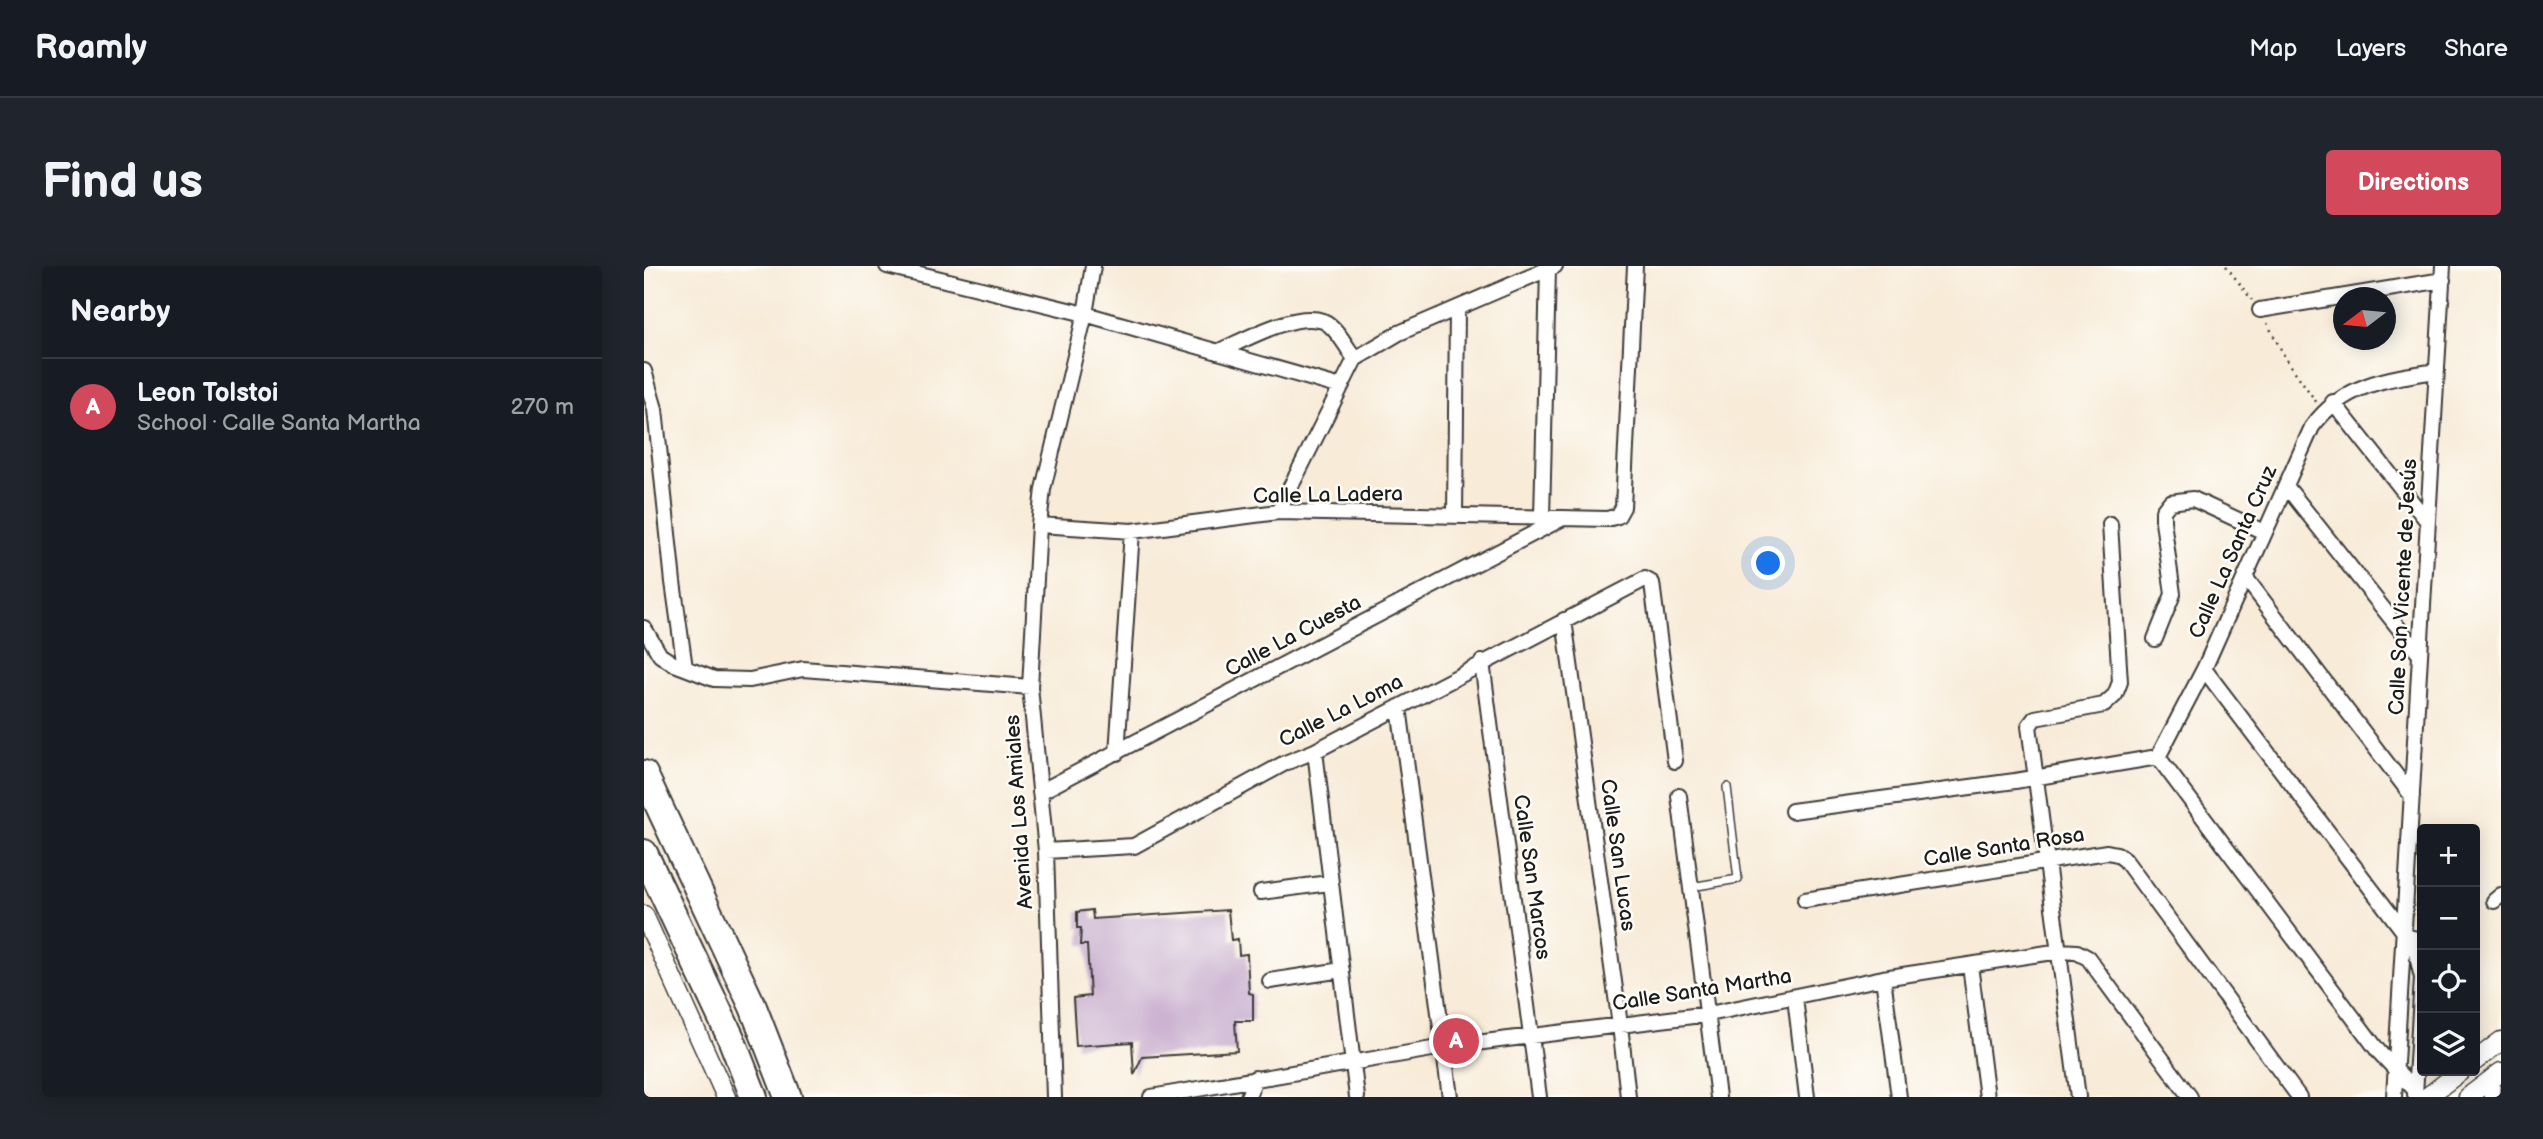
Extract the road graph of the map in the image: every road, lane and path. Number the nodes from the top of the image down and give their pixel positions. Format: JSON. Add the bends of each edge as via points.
{"nodes":[{"id":1,"x":887,"y":266,"type":"edge"},
{"id":2,"x":1093,"y":266,"type":"edge"},
{"id":3,"x":1635,"y":266,"type":"edge"},
{"id":4,"x":2226,"y":266,"type":"edge"},
{"id":5,"x":1552,"y":268,"type":"edge"},
{"id":6,"x":2443,"y":273,"type":"edge"},
{"id":7,"x":1457,"y":308,"type":"junction"},
{"id":8,"x":2260,"y":310,"type":"junction"},
{"id":9,"x":1085,"y":314,"type":"junction"},
{"id":10,"x":1217,"y":352,"type":"junction"},
{"id":11,"x":1355,"y":359,"type":"junction"},
{"id":12,"x":2437,"y":371,"type":"junction"},
{"id":13,"x":644,"y":372,"type":"edge"},
{"id":14,"x":1341,"y":387,"type":"junction"},
{"id":15,"x":2328,"y":407,"type":"junction"},
{"id":16,"x":2286,"y":486,"type":"junction"},
{"id":17,"x":1278,"y":512,"type":"junction"},
{"id":18,"x":1455,"y":515,"type":"junction"},
{"id":19,"x":1542,"y":517,"type":"junction"},
{"id":20,"x":1565,"y":518,"type":"junction"},
{"id":21,"x":2428,"y":522,"type":"junction"},
{"id":22,"x":2110,"y":524,"type":"dead end"},
{"id":23,"x":1039,"y":525,"type":"junction"},
{"id":24,"x":1132,"y":531,"type":"junction"},
{"id":25,"x":2264,"y":532,"type":"junction"},
{"id":26,"x":2245,"y":577,"type":"junction"},
{"id":27,"x":1564,"y":620,"type":"junction"},
{"id":28,"x":644,"y":628,"type":"edge"},
{"id":29,"x":2155,"y":639,"type":"dead end"},
{"id":30,"x":2420,"y":656,"type":"junction"},
{"id":31,"x":1482,"y":662,"type":"junction"},
{"id":32,"x":685,"y":668,"type":"junction"},
{"id":33,"x":2204,"y":669,"type":"junction"},
{"id":34,"x":1030,"y":687,"type":"junction"},
{"id":35,"x":1399,"y":707,"type":"junction"},
{"id":36,"x":1315,"y":751,"type":"junction"},
{"id":37,"x":1117,"y":752,"type":"junction"},
{"id":38,"x":2158,"y":757,"type":"junction"},
{"id":39,"x":1675,"y":761,"type":"dead end"},
{"id":40,"x":644,"y":774,"type":"edge"},
{"id":41,"x":2038,"y":777,"type":"junction"},
{"id":42,"x":1727,"y":787,"type":"dead end"},
{"id":43,"x":1041,"y":792,"type":"junction"},
{"id":44,"x":1679,"y":796,"type":"dead end"},
{"id":45,"x":2412,"y":796,"type":"junction"},
{"id":46,"x":1792,"y":811,"type":"dead end"},
{"id":47,"x":1046,"y":851,"type":"junction"},
{"id":48,"x":644,"y":853,"type":"edge"},
{"id":49,"x":2048,"y":862,"type":"junction"},
{"id":50,"x":1329,"y":883,"type":"junction"},
{"id":51,"x":1691,"y":887,"type":"junction"},
{"id":52,"x":1261,"y":892,"type":"dead end"},
{"id":53,"x":1805,"y":900,"type":"dead end"},
{"id":54,"x":2404,"y":910,"type":"junction"},
{"id":55,"x":644,"y":915,"type":"edge"},
{"id":56,"x":644,"y":932,"type":"edge"},
{"id":57,"x":2404,"y":932,"type":"junction"},
{"id":58,"x":2416,"y":944,"type":"junction"},
{"id":59,"x":2060,"y":951,"type":"junction"},
{"id":60,"x":1970,"y":965,"type":"junction"},
{"id":61,"x":1342,"y":970,"type":"junction"},
{"id":62,"x":1883,"y":978,"type":"junction"},
{"id":63,"x":1270,"y":981,"type":"dead end"},
{"id":64,"x":1795,"y":998,"type":"junction"},
{"id":65,"x":752,"y":1007,"type":"junction"},
{"id":66,"x":1709,"y":1014,"type":"junction"},
{"id":67,"x":1620,"y":1025,"type":"junction"},
{"id":68,"x":1532,"y":1035,"type":"junction"},
{"id":69,"x":2501,"y":1041,"type":"edge"},
{"id":70,"x":1444,"y":1047,"type":"junction"},
{"id":71,"x":2480,"y":1057,"type":"edge"},
{"id":72,"x":1353,"y":1068,"type":"junction"},
{"id":73,"x":2395,"y":1070,"type":"junction"},
{"id":74,"x":2497,"y":1075,"type":"edge"},
{"id":75,"x":2453,"y":1076,"type":"edge"},
{"id":76,"x":1255,"y":1079,"type":"junction"},
{"id":77,"x":2419,"y":1095,"type":"edge"},
{"id":78,"x":717,"y":1097,"type":"edge"},
{"id":79,"x":726,"y":1097,"type":"edge"},
{"id":80,"x":754,"y":1097,"type":"edge"},
{"id":81,"x":788,"y":1097,"type":"edge"},
{"id":82,"x":803,"y":1097,"type":"edge"},
{"id":83,"x":1054,"y":1097,"type":"edge"},
{"id":84,"x":1150,"y":1097,"type":"edge"},
{"id":85,"x":1248,"y":1097,"type":"edge"},
{"id":86,"x":1345,"y":1097,"type":"edge"},
{"id":87,"x":1357,"y":1097,"type":"edge"},
{"id":88,"x":1450,"y":1097,"type":"edge"},
{"id":89,"x":1539,"y":1097,"type":"edge"},
{"id":90,"x":1628,"y":1097,"type":"edge"},
{"id":91,"x":1718,"y":1097,"type":"edge"},
{"id":92,"x":1807,"y":1097,"type":"edge"},
{"id":93,"x":1899,"y":1097,"type":"edge"},
{"id":94,"x":1987,"y":1097,"type":"edge"},
{"id":95,"x":2078,"y":1097,"type":"edge"},
{"id":96,"x":2190,"y":1097,"type":"edge"},
{"id":97,"x":2300,"y":1097,"type":"edge"},
{"id":98,"x":2394,"y":1097,"type":"edge"},
{"id":99,"x":2468,"y":1097,"type":"edge"},
{"id":100,"x":2492,"y":1097,"type":"edge"}],
"edges":[{"from":1,"to":9,"type":"street"},
{"from":2,"to":9,"type":"street","name":"Avenida Los Amiales"},
{"from":3,"to":20,"type":"street","name":"Calle La Ladera","via":[[1623,507],[1618,516],[1607,519]]},
{"from":4,"to":8,"type":"path"},
{"from":5,"to":7,"type":"street"},
{"from":5,"to":19,"type":"street"},
{"from":6,"to":8,"type":"street"},
{"from":6,"to":12,"type":"street","name":"Calle San Vicente de Jesús"},
{"from":7,"to":11,"type":"street","via":[[1399,333]]},
{"from":7,"to":18,"type":"street"},
{"from":8,"to":15,"type":"path","via":[[2286,359]]},
{"from":9,"to":10,"type":"street"},
{"from":9,"to":23,"type":"street","name":"Avenida Los Amiales","via":[[1043,489]]},
{"from":10,"to":11,"type":"street","via":[[1286,323],[1306,320],[1323,321],[1332,328]]},
{"from":10,"to":14,"type":"street"},
{"from":11,"to":14,"type":"street"},
{"from":12,"to":15,"type":"street","via":[[2362,387]]},
{"from":12,"to":21,"type":"street","name":"Calle San Vicente de Jesús"},
{"from":13,"to":32,"type":"street","via":[[655,409]]},
{"from":14,"to":17,"type":"street"},
{"from":15,"to":16,"type":"street","name":"Calle La Santa Cruz","via":[[2312,427]]},
{"from":15,"to":21,"type":"street"},
{"from":16,"to":25,"type":"street","name":"Calle La Santa Cruz"},
{"from":16,"to":30,"type":"street"},
{"from":17,"to":18,"type":"street","name":"Calle La Ladera"},
{"from":17,"to":24,"type":"street","name":"Calle La Ladera"},
{"from":18,"to":19,"type":"street","name":"Calle La Ladera"},
{"from":19,"to":20,"type":"street","name":"Calle La Ladera"},
{"from":20,"to":37,"type":"street","name":"Calle La Cuesta"},
{"from":21,"to":30,"type":"street","name":"Calle San Vicente de Jesús"},
{"from":22,"to":41,"type":"street","via":[[2120,682],[2104,705],[2035,718],[2029,726]]},
{"from":23,"to":24,"type":"street","name":"Calle La Ladera"},
{"from":23,"to":34,"type":"street","name":"Avenida Los Amiales"},
{"from":24,"to":37,"type":"street"},
{"from":25,"to":26,"type":"street","name":"Calle La Santa Cruz"},
{"from":25,"to":29,"type":"street","via":[[2193,499],[2170,502],[2163,511],[2173,594]]},
{"from":26,"to":33,"type":"street","name":"Calle La Santa Cruz"},
{"from":26,"to":45,"type":"street"},
{"from":27,"to":31,"type":"street","name":"Calle La Loma"},
{"from":27,"to":39,"type":"street","name":"Calle La Loma","via":[[1645,579],[1652,583]]},
{"from":27,"to":67,"type":"street","name":"Calle San Lucas"},
{"from":28,"to":32,"type":"street","via":[[660,655]]},
{"from":30,"to":45,"type":"street","name":"Calle San Vicente de Jesús"},
{"from":31,"to":35,"type":"street","name":"Calle La Loma"},
{"from":31,"to":68,"type":"street","name":"Calle San Marcos"},
{"from":32,"to":34,"type":"street","via":[[714,679],[750,680],[803,669]]},
{"from":33,"to":38,"type":"street","name":"Calle La Santa Cruz"},
{"from":33,"to":57,"type":"street"},
{"from":34,"to":43,"type":"street","name":"Avenida Los Amiales"},
{"from":35,"to":36,"type":"street","name":"Calle La Loma"},
{"from":35,"to":70,"type":"street"},
{"from":36,"to":47,"type":"street","name":"Calle La Loma","via":[[1134,846]]},
{"from":36,"to":50,"type":"street"},
{"from":37,"to":43,"type":"street","name":"Calle La Cuesta"},
{"from":38,"to":41,"type":"street"},
{"from":38,"to":73,"type":"street"},
{"from":40,"to":65,"type":"highway"},
{"from":41,"to":46,"type":"street"},
{"from":41,"to":49,"type":"street"},
{"from":42,"to":51,"type":"lane","via":[[1738,879]]},
{"from":43,"to":47,"type":"street","name":"Avenida Los Amiales"},
{"from":44,"to":51,"type":"street"},
{"from":45,"to":54,"type":"street","name":"Calle San Vicente de Jesús"},
{"from":47,"to":83,"type":"street","name":"Avenida Los Amiales"},
{"from":48,"to":80,"type":"highway"},
{"from":49,"to":53,"type":"street","name":"Calle Santa Rosa"},
{"from":49,"to":59,"type":"street"},
{"from":49,"to":97,"type":"street","name":"Calle Santa Rosa","via":[[2107,852],[2125,860]]},
{"from":50,"to":52,"type":"street"},
{"from":50,"to":61,"type":"street"},
{"from":51,"to":66,"type":"street"},
{"from":54,"to":57,"type":"street","name":"Calle San Vicente de Jesús"},
{"from":54,"to":58,"type":"street","name":"Calle San Vicente de Jesús"},
{"from":55,"to":79,"type":"street"},
{"from":56,"to":78,"type":"street"},
{"from":57,"to":58,"type":"street"},
{"from":57,"to":73,"type":"street","name":"Calle San Vicente de Jesús"},
{"from":58,"to":77,"type":"street","name":"Calle San Vicente de Jesús","via":[[2421,978]]},
{"from":59,"to":60,"type":"street","name":"Calle Santa Martha"},
{"from":59,"to":95,"type":"street"},
{"from":59,"to":96,"type":"street","name":"Calle Santa Martha","via":[[2088,958]]},
{"from":60,"to":62,"type":"street","name":"Calle Santa Martha"},
{"from":60,"to":94,"type":"street"},
{"from":61,"to":63,"type":"street"},
{"from":61,"to":72,"type":"street"},
{"from":62,"to":64,"type":"street","name":"Calle Santa Martha"},
{"from":62,"to":93,"type":"street"},
{"from":64,"to":66,"type":"street","name":"Calle Santa Martha"},
{"from":64,"to":92,"type":"street"},
{"from":65,"to":81,"type":"highway"},
{"from":65,"to":82,"type":"highway","via":[[772,1031]]},
{"from":66,"to":67,"type":"street","name":"Calle Santa Martha"},
{"from":66,"to":91,"type":"street"},
{"from":67,"to":68,"type":"street","name":"Calle Santa Martha"},
{"from":67,"to":90,"type":"street","name":"Calle San Lucas"},
{"from":68,"to":70,"type":"street","name":"Calle Santa Martha"},
{"from":68,"to":89,"type":"street","name":"Calle San Marcos"},
{"from":69,"to":71,"type":"street"},
{"from":70,"to":72,"type":"street","name":"Calle Santa Martha"},
{"from":70,"to":88,"type":"street"},
{"from":72,"to":76,"type":"street","name":"Calle Santa Martha"},
{"from":72,"to":86,"type":"street"},
{"from":72,"to":87,"type":"street"},
{"from":73,"to":77,"type":"street"},
{"from":73,"to":98,"type":"street","name":"Calle San Vicente de Jesús"},
{"from":74,"to":99,"type":"street"},
{"from":74,"to":100,"type":"street"},
{"from":75,"to":77,"type":"street"},
{"from":76,"to":84,"type":"street","name":"Calle Santa Martha"},
{"from":76,"to":85,"type":"street"}]}
